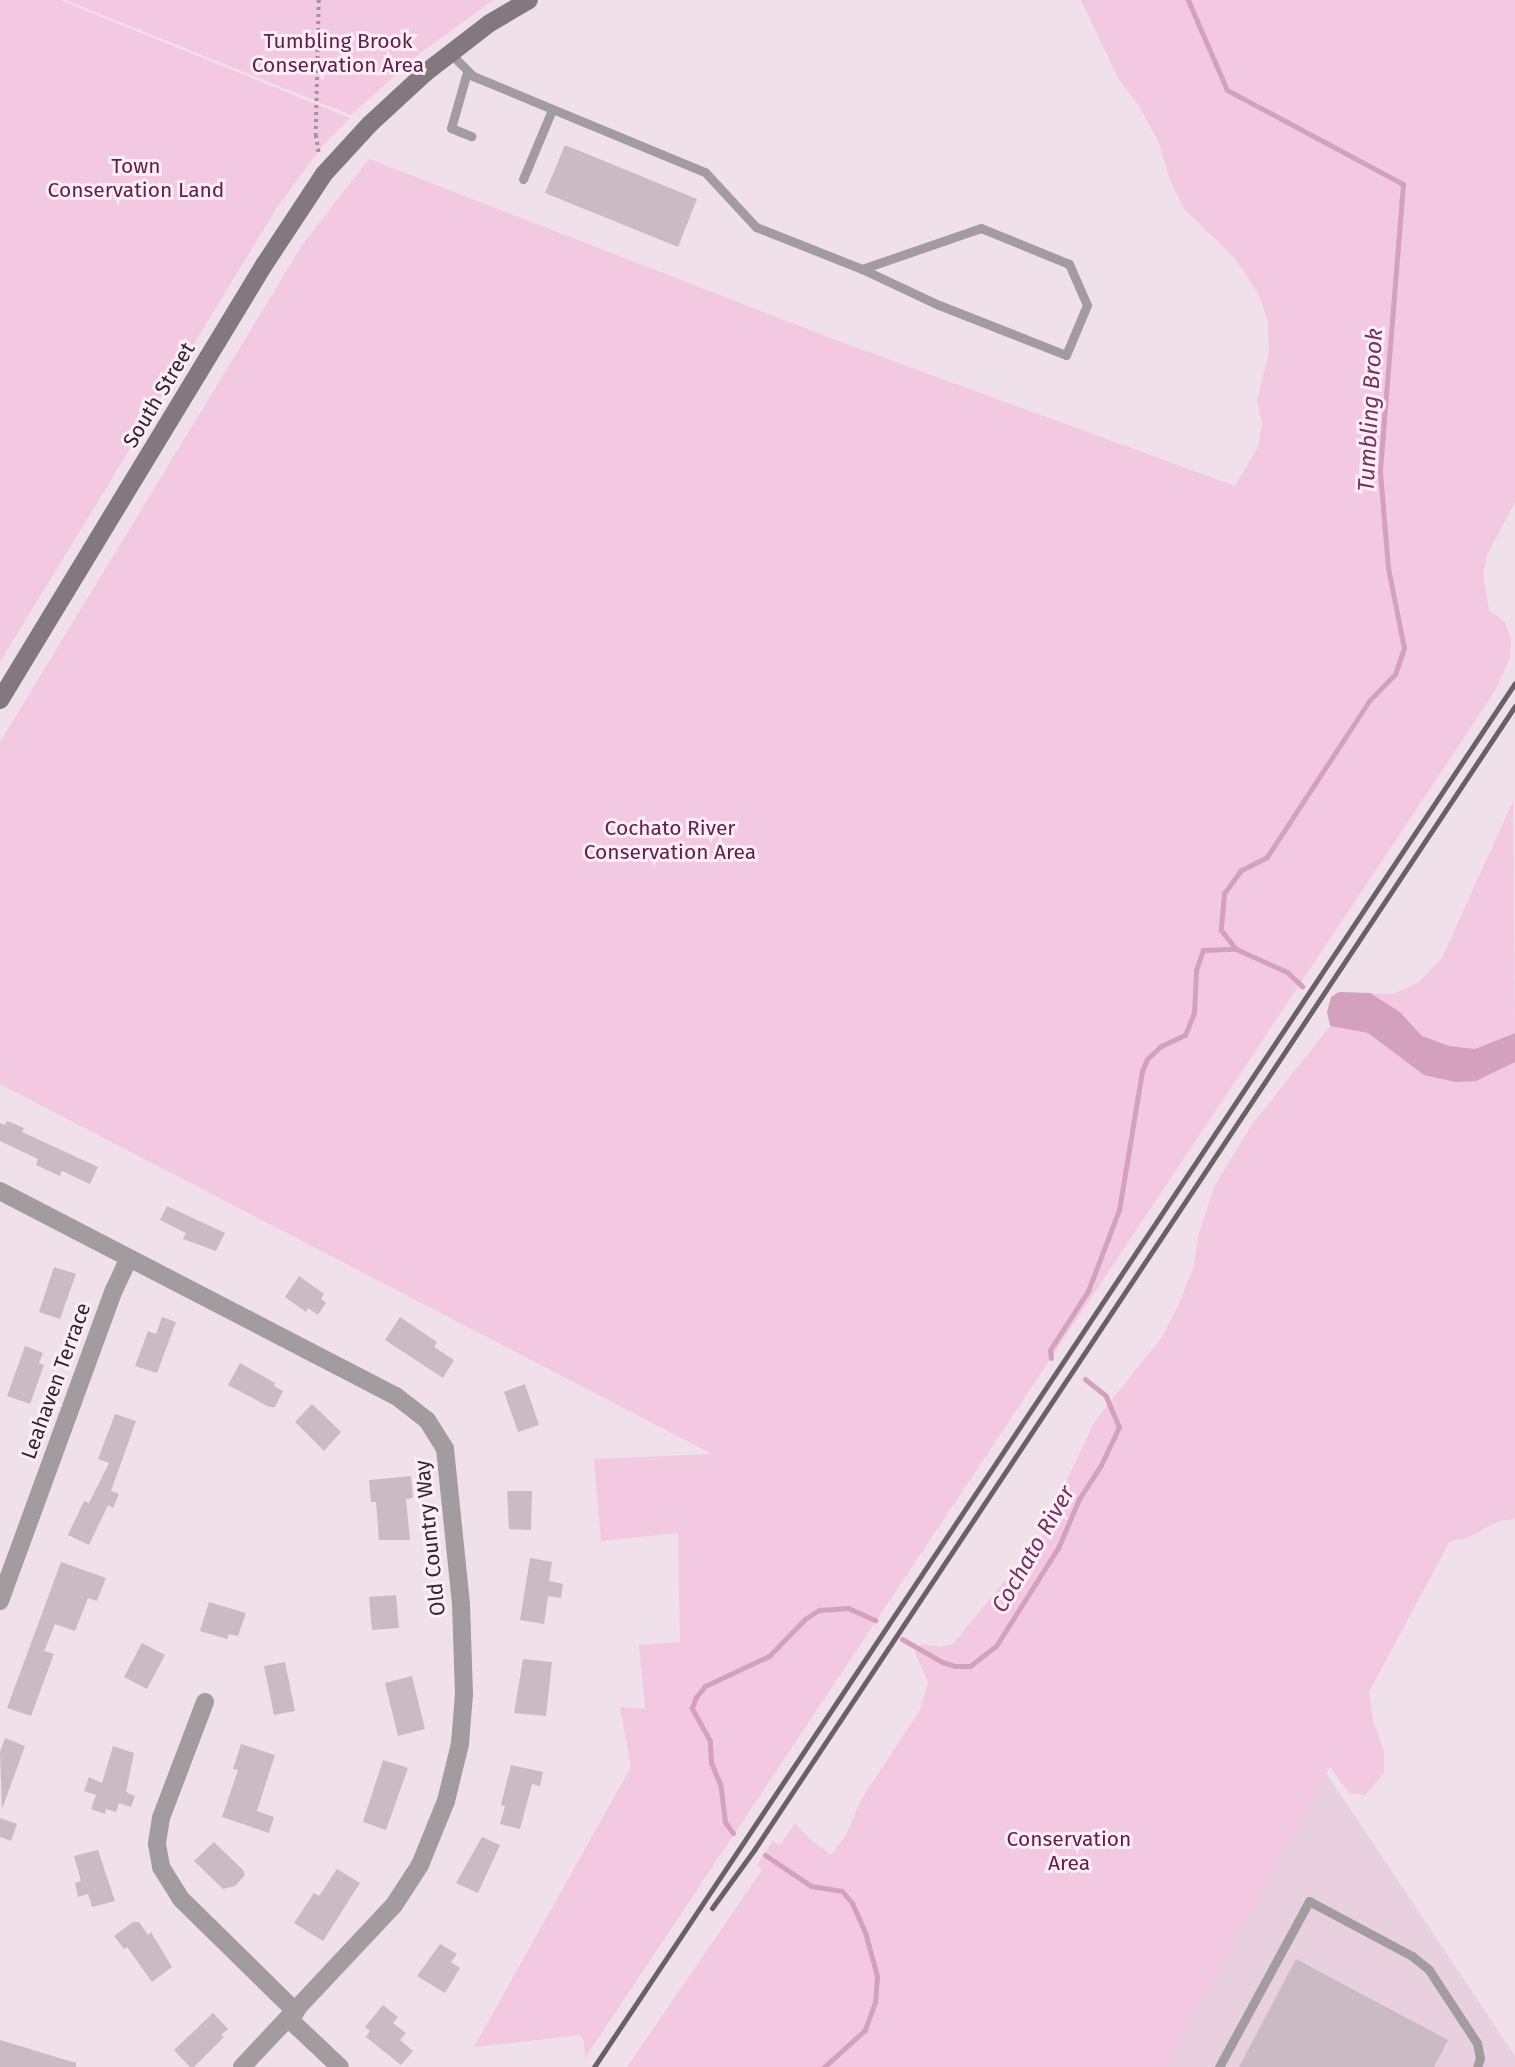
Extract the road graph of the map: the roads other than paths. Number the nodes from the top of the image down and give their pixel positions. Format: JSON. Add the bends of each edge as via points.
{"nodes":[{"id":1,"x":529,"y":0,"type":"edge"},
{"id":2,"x":450,"y":53,"type":"junction"},
{"id":3,"x":467,"y":72,"type":"junction"},
{"id":4,"x":552,"y":110,"type":"junction"},
{"id":5,"x":471,"y":136,"type":"dead end"},
{"id":6,"x":523,"y":179,"type":"dead end"},
{"id":7,"x":862,"y":269,"type":"junction"},
{"id":8,"x":0,"y":700,"type":"edge"},
{"id":9,"x":0,"y":1191,"type":"edge"},
{"id":10,"x":129,"y":1258,"type":"junction"},
{"id":11,"x":0,"y":1601,"type":"edge"},
{"id":12,"x":205,"y":1702,"type":"dead end"},
{"id":13,"x":292,"y":2015,"type":"junction"},
{"id":14,"x":242,"y":2067,"type":"edge"},
{"id":15,"x":340,"y":2067,"type":"edge"},
{"id":16,"x":1219,"y":2067,"type":"edge"},
{"id":17,"x":1477,"y":2067,"type":"edge"}],
"edges":[{"from":1,"to":2,"type":"main road","name":"South Street"},
{"from":2,"to":3,"type":"lane"},
{"from":2,"to":8,"type":"main road","name":"South Street","via":[[370,124],[324,174]]},
{"from":3,"to":4,"type":"lane"},
{"from":3,"to":5,"type":"lane","via":[[451,128]]},
{"from":4,"to":6,"type":"lane"},
{"from":4,"to":7,"type":"lane","via":[[705,172],[756,227]]},
{"from":7,"to":7,"type":"lane","via":[[1066,355],[1087,305],[1069,264],[981,228]]},
{"from":9,"to":10,"type":"street","name":"Old Country Way"},
{"from":10,"to":11,"type":"street","name":"Leahaven Terrace"},
{"from":10,"to":13,"type":"street","name":"Old Country Way","via":[[402,1400],[434,1429],[447,1461],[464,1694],[452,1781],[427,1851],[404,1892]]},
{"from":12,"to":13,"type":"street","via":[[161,1818],[161,1867],[181,1899]]},
{"from":13,"to":14,"type":"street","name":"Old Country Way"},
{"from":13,"to":15,"type":"street"},
{"from":16,"to":17,"type":"lane","via":[[1309,1901],[1412,1956],[1429,1970],[1477,2043]]}]}
